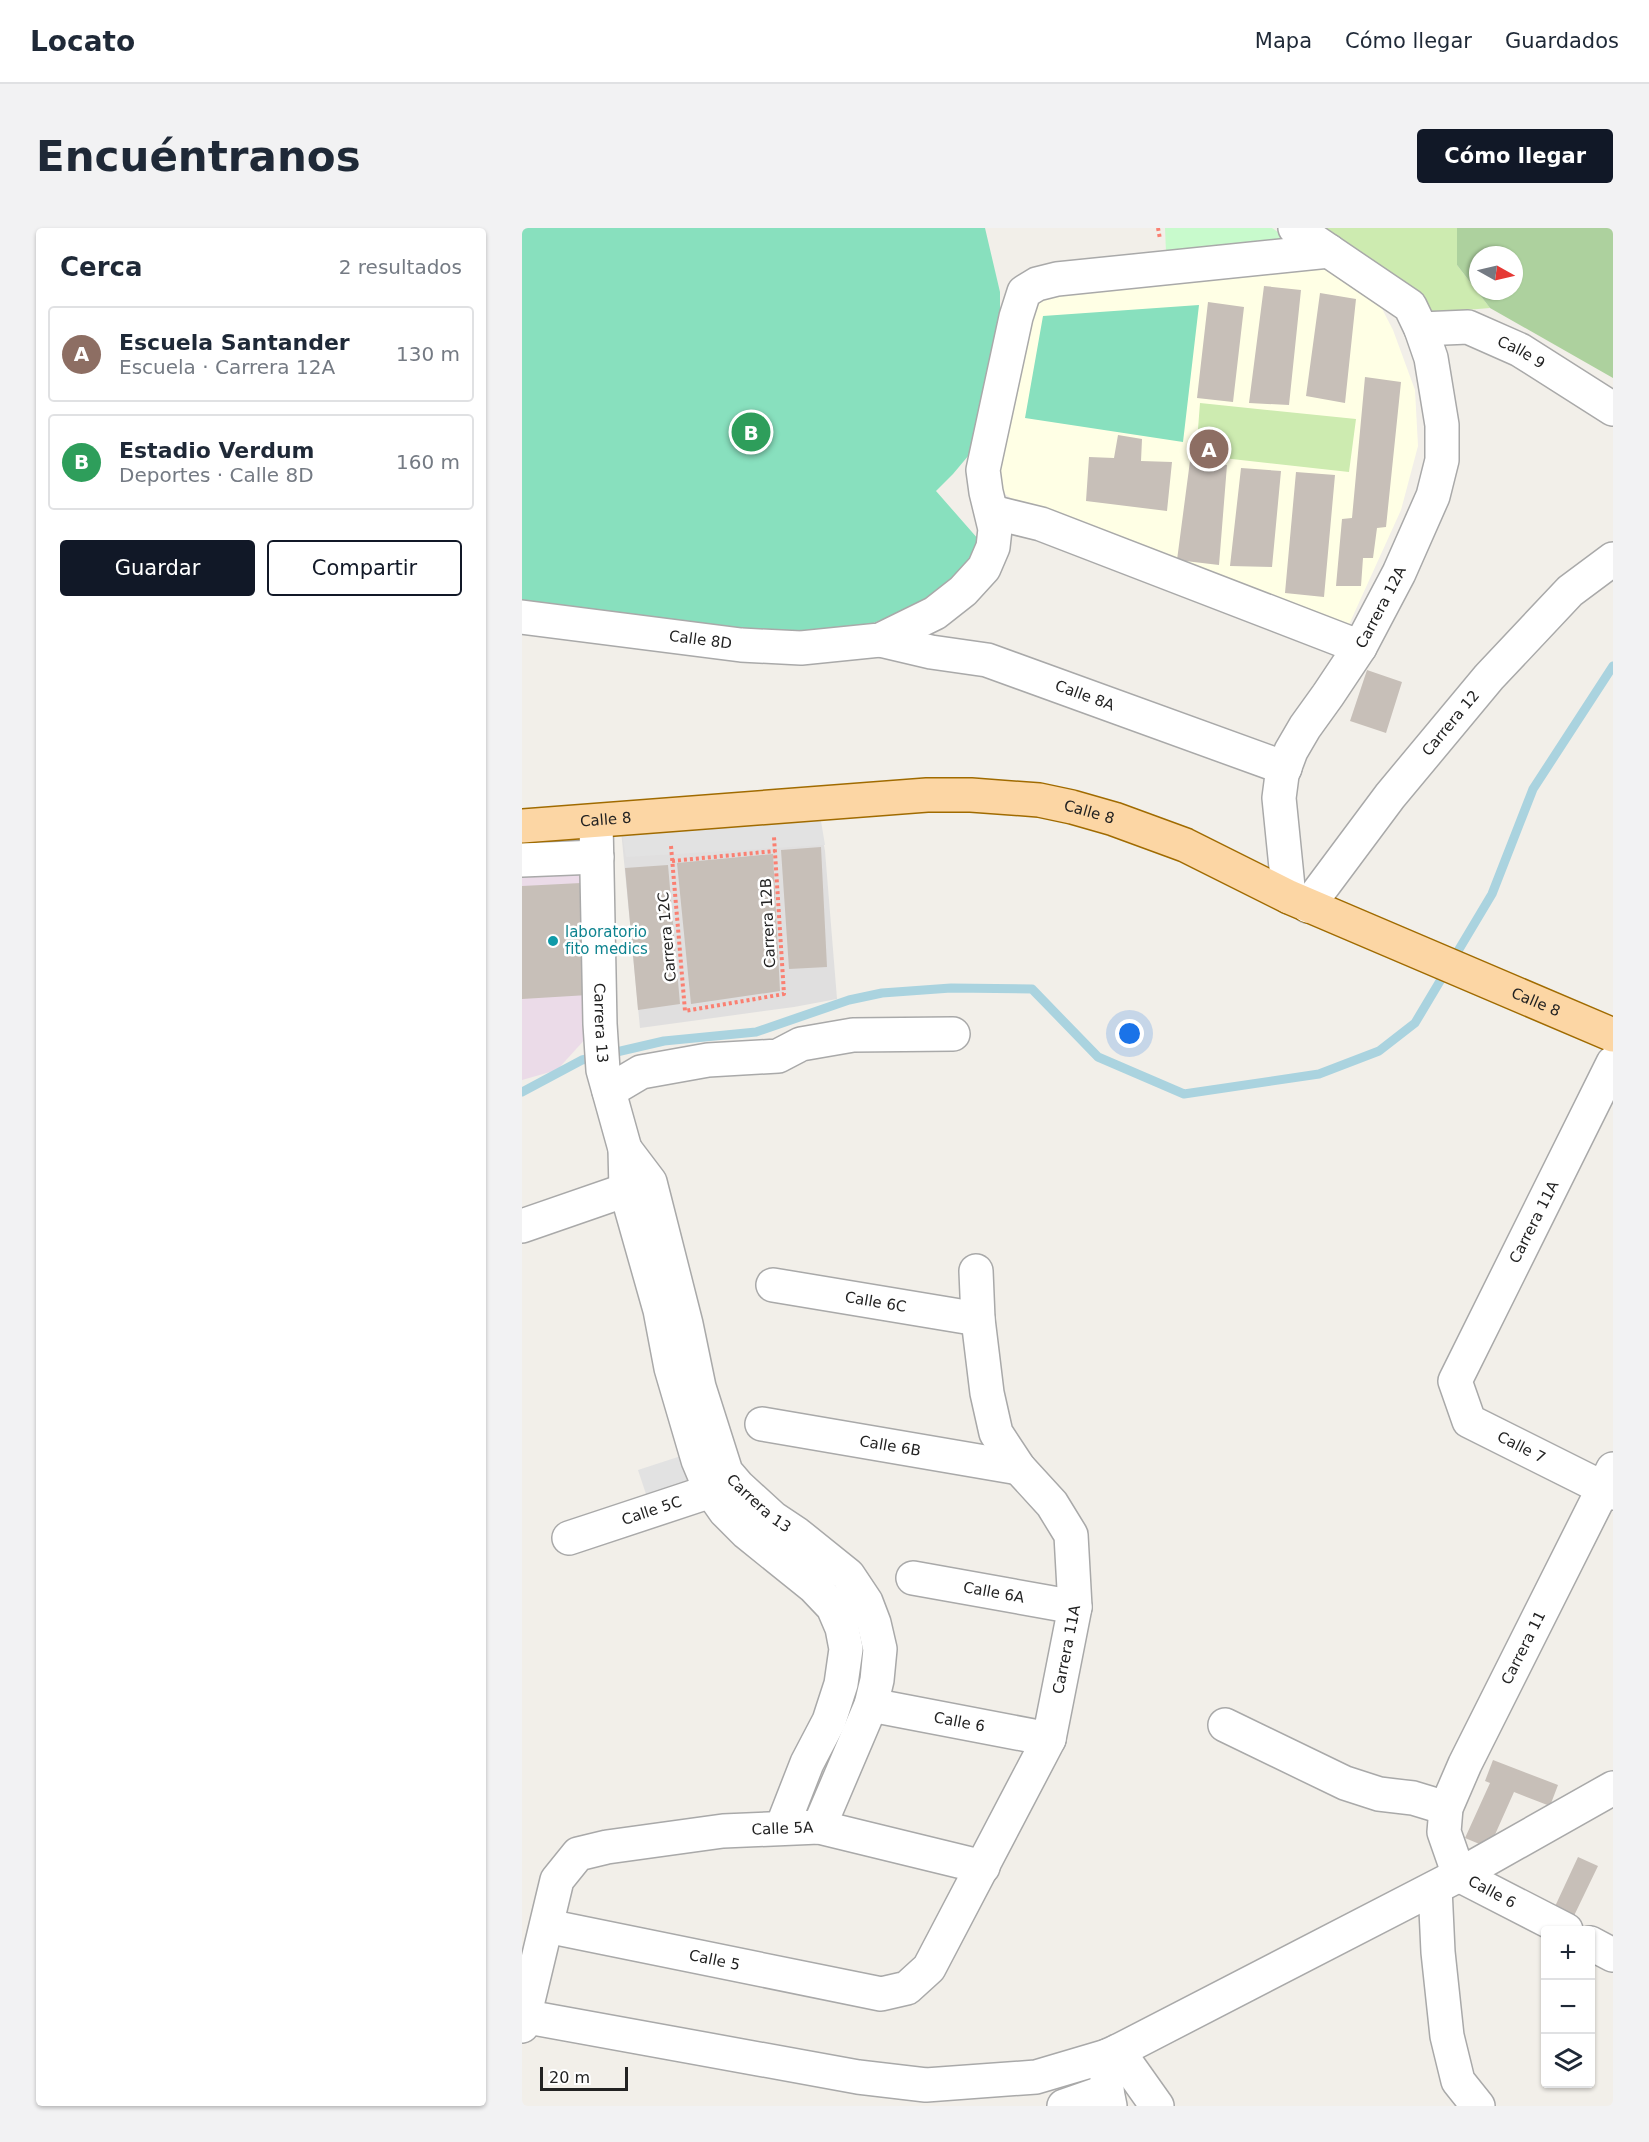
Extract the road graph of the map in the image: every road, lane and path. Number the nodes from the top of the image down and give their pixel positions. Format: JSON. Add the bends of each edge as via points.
{"nodes":[{"id":1,"x":1294,"y":228,"type":"edge"},
{"id":2,"x":1329,"y":251,"type":"junction"},
{"id":3,"x":1416,"y":317,"type":"junction"},
{"id":4,"x":1613,"y":409,"type":"edge"},
{"id":5,"x":992,"y":512,"type":"junction"},
{"id":6,"x":1613,"y":559,"type":"edge"},
{"id":7,"x":522,"y":617,"type":"edge"},
{"id":8,"x":880,"y":640,"type":"junction"},
{"id":9,"x":1360,"y":647,"type":"junction"},
{"id":10,"x":1285,"y":768,"type":"junction"},
{"id":11,"x":596,"y":822,"type":"junction"},
{"id":12,"x":522,"y":826,"type":"edge"},
{"id":13,"x":775,"y":851,"type":"joint"},
{"id":14,"x":597,"y":857,"type":"junction"},
{"id":15,"x":522,"y":860,"type":"edge"},
{"id":16,"x":1298,"y":901,"type":"junction"},
{"id":17,"x":685,"y":1011,"type":"joint"},
{"id":18,"x":953,"y":1034,"type":"dead end"},
{"id":19,"x":1611,"y":1037,"type":"edge"},
{"id":20,"x":606,"y":1080,"type":"junction"},
{"id":21,"x":625,"y":1149,"type":"junction"},
{"id":22,"x":626,"y":1190,"type":"junction"},
{"id":23,"x":522,"y":1226,"type":"edge"},
{"id":24,"x":976,"y":1271,"type":"dead end"},
{"id":25,"x":772,"y":1285,"type":"dead end"},
{"id":26,"x":978,"y":1319,"type":"junction"},
{"id":27,"x":1455,"y":1381,"type":"joint"},
{"id":28,"x":762,"y":1424,"type":"dead end"},
{"id":29,"x":1019,"y":1468,"type":"junction"},
{"id":30,"x":1610,"y":1483,"type":"edge"},
{"id":31,"x":722,"y":1486,"type":"junction"},
{"id":32,"x":569,"y":1538,"type":"dead end"},
{"id":33,"x":913,"y":1578,"type":"dead end"},
{"id":34,"x":1075,"y":1607,"type":"junction"},
{"id":35,"x":871,"y":1705,"type":"junction"},
{"id":36,"x":1226,"y":1725,"type":"dead end"},
{"id":37,"x":1049,"y":1739,"type":"junction"},
{"id":38,"x":1613,"y":1788,"type":"edge"},
{"id":39,"x":1445,"y":1820,"type":"junction"},
{"id":40,"x":782,"y":1827,"type":"junction"},
{"id":41,"x":819,"y":1827,"type":"junction"},
{"id":42,"x":983,"y":1867,"type":"junction"},
{"id":43,"x":1447,"y":1881,"type":"junction"},
{"id":44,"x":547,"y":1926,"type":"junction"},
{"id":45,"x":1556,"y":1926,"type":"edge"},
{"id":46,"x":1595,"y":1946,"type":"edge"},
{"id":47,"x":1613,"y":1955,"type":"edge"},
{"id":48,"x":881,"y":1994,"type":"joint"},
{"id":49,"x":523,"y":2019,"type":"edge"},
{"id":50,"x":1112,"y":2053,"type":"junction"},
{"id":51,"x":1109,"y":2098,"type":"edge"},
{"id":52,"x":1064,"y":2106,"type":"edge"},
{"id":53,"x":1157,"y":2106,"type":"edge"},
{"id":54,"x":1478,"y":2106,"type":"edge"}],
"edges":[{"from":1,"to":2,"type":"street"},
{"from":2,"to":3,"type":"street"},
{"from":2,"to":5,"type":"street","via":[[1057,279],[1024,292],[983,470]]},
{"from":3,"to":4,"type":"street","name":"Calle 9","via":[[1468,327],[1520,350]]},
{"from":3,"to":9,"type":"street","name":"Carrera 12A","via":[[1431,358],[1438,393],[1442,460],[1433,496]]},
{"from":5,"to":8,"type":"street","via":[[993,547],[977,576],[935,613]]},
{"from":5,"to":9,"type":"street","via":[[1041,524]]},
{"from":6,"to":16,"type":"street","name":"Carrera 12","via":[[1570,591],[1489,677]]},
{"from":7,"to":8,"type":"street","name":"Calle 8D","via":[[741,645],[801,648]]},
{"from":8,"to":10,"type":"street","name":"Calle 8A","via":[[987,660]]},
{"from":9,"to":10,"type":"street","name":"Carrera 12A","via":[[1305,727]]},
{"from":10,"to":16,"type":"street","name":"Carrera 12A","via":[[1279,798]]},
{"from":11,"to":12,"type":"main road","name":"Calle 8"},
{"from":11,"to":14,"type":"street","name":"Carrera 13"},
{"from":11,"to":16,"type":"main road","name":"Calle 8","via":[[927,795],[1016,798],[1072,807],[1165,837]]},
{"from":13,"to":17,"type":"path","name":"Carrera 12B","via":[[784,994]]},
{"from":13,"to":17,"type":"path","name":"Carrera 12C","via":[[672,861]]},
{"from":14,"to":15,"type":"street"},
{"from":14,"to":20,"type":"street","name":"Carrera 13","via":[[600,1024]]},
{"from":16,"to":19,"type":"main road","name":"Calle 8"},
{"from":18,"to":20,"type":"street","via":[[853,1035],[801,1044],[778,1056],[708,1060]]},
{"from":19,"to":27,"type":"street","name":"Carrera 11A"},
{"from":20,"to":21,"type":"street","name":"Carrera 13"},
{"from":21,"to":22,"type":"street","name":"Carrera 13"},
{"from":21,"to":31,"type":"street","name":"Carrera 13","via":[[650,1182],[699,1387],[726,1472]]},
{"from":22,"to":23,"type":"street"},
{"from":22,"to":31,"type":"street","name":"Carrera 13","via":[[698,1460]]},
{"from":24,"to":26,"type":"street","name":"Carrera 11A"},
{"from":25,"to":26,"type":"street","name":"Calle 6C"},
{"from":26,"to":29,"type":"street","name":"Carrera 11A","via":[[996,1433]]},
{"from":27,"to":30,"type":"street","name":"Calle 7","via":[[1469,1421]]},
{"from":28,"to":29,"type":"street","name":"Calle 6B"},
{"from":29,"to":34,"type":"street","name":"Carrera 11A","via":[[1052,1504],[1071,1535]]},
{"from":30,"to":39,"type":"street","name":"Carrera 11","via":[[1464,1764]]},
{"from":31,"to":32,"type":"street","name":"Calle 5C"},
{"from":31,"to":35,"type":"street","name":"Carrera 13","via":[[797,1534],[848,1575],[866,1602],[880,1649]]},
{"from":31,"to":40,"type":"street","name":"Carrera 13","via":[[725,1511],[833,1607],[846,1649],[841,1684],[829,1721],[807,1763]]},
{"from":33,"to":34,"type":"street","name":"Calle 6A"},
{"from":34,"to":37,"type":"street","name":"Carrera 11A"},
{"from":35,"to":37,"type":"street","name":"Calle 6"},
{"from":35,"to":41,"type":"street","name":"Carrera 13"},
{"from":36,"to":39,"type":"street","via":[[1345,1784],[1413,1798]]},
{"from":37,"to":42,"type":"street","name":"Carrera 11A"},
{"from":38,"to":43,"type":"street"},
{"from":39,"to":43,"type":"street","name":"Calle 6"},
{"from":40,"to":41,"type":"street","name":"Calle 5A"},
{"from":40,"to":44,"type":"street","name":"Calle 5A","via":[[723,1831],[578,1854],[557,1880]]},
{"from":41,"to":42,"type":"street","name":"Calle 5A"},
{"from":42,"to":48,"type":"street","name":"Carrera 11A","via":[[929,1968],[907,1988]]},
{"from":43,"to":45,"type":"street","name":"Calle 6"},
{"from":43,"to":50,"type":"street"},
{"from":43,"to":54,"type":"street","via":[[1438,1952],[1447,2036],[1458,2081]]},
{"from":44,"to":48,"type":"street","name":"Calle 5"},
{"from":44,"to":49,"type":"street"},
{"from":46,"to":47,"type":"street"},
{"from":49,"to":50,"type":"street","via":[[858,2077],[926,2085],[1036,2077]]},
{"from":50,"to":51,"type":"street"},
{"from":50,"to":53,"type":"street"},
{"from":51,"to":52,"type":"street"}]}
